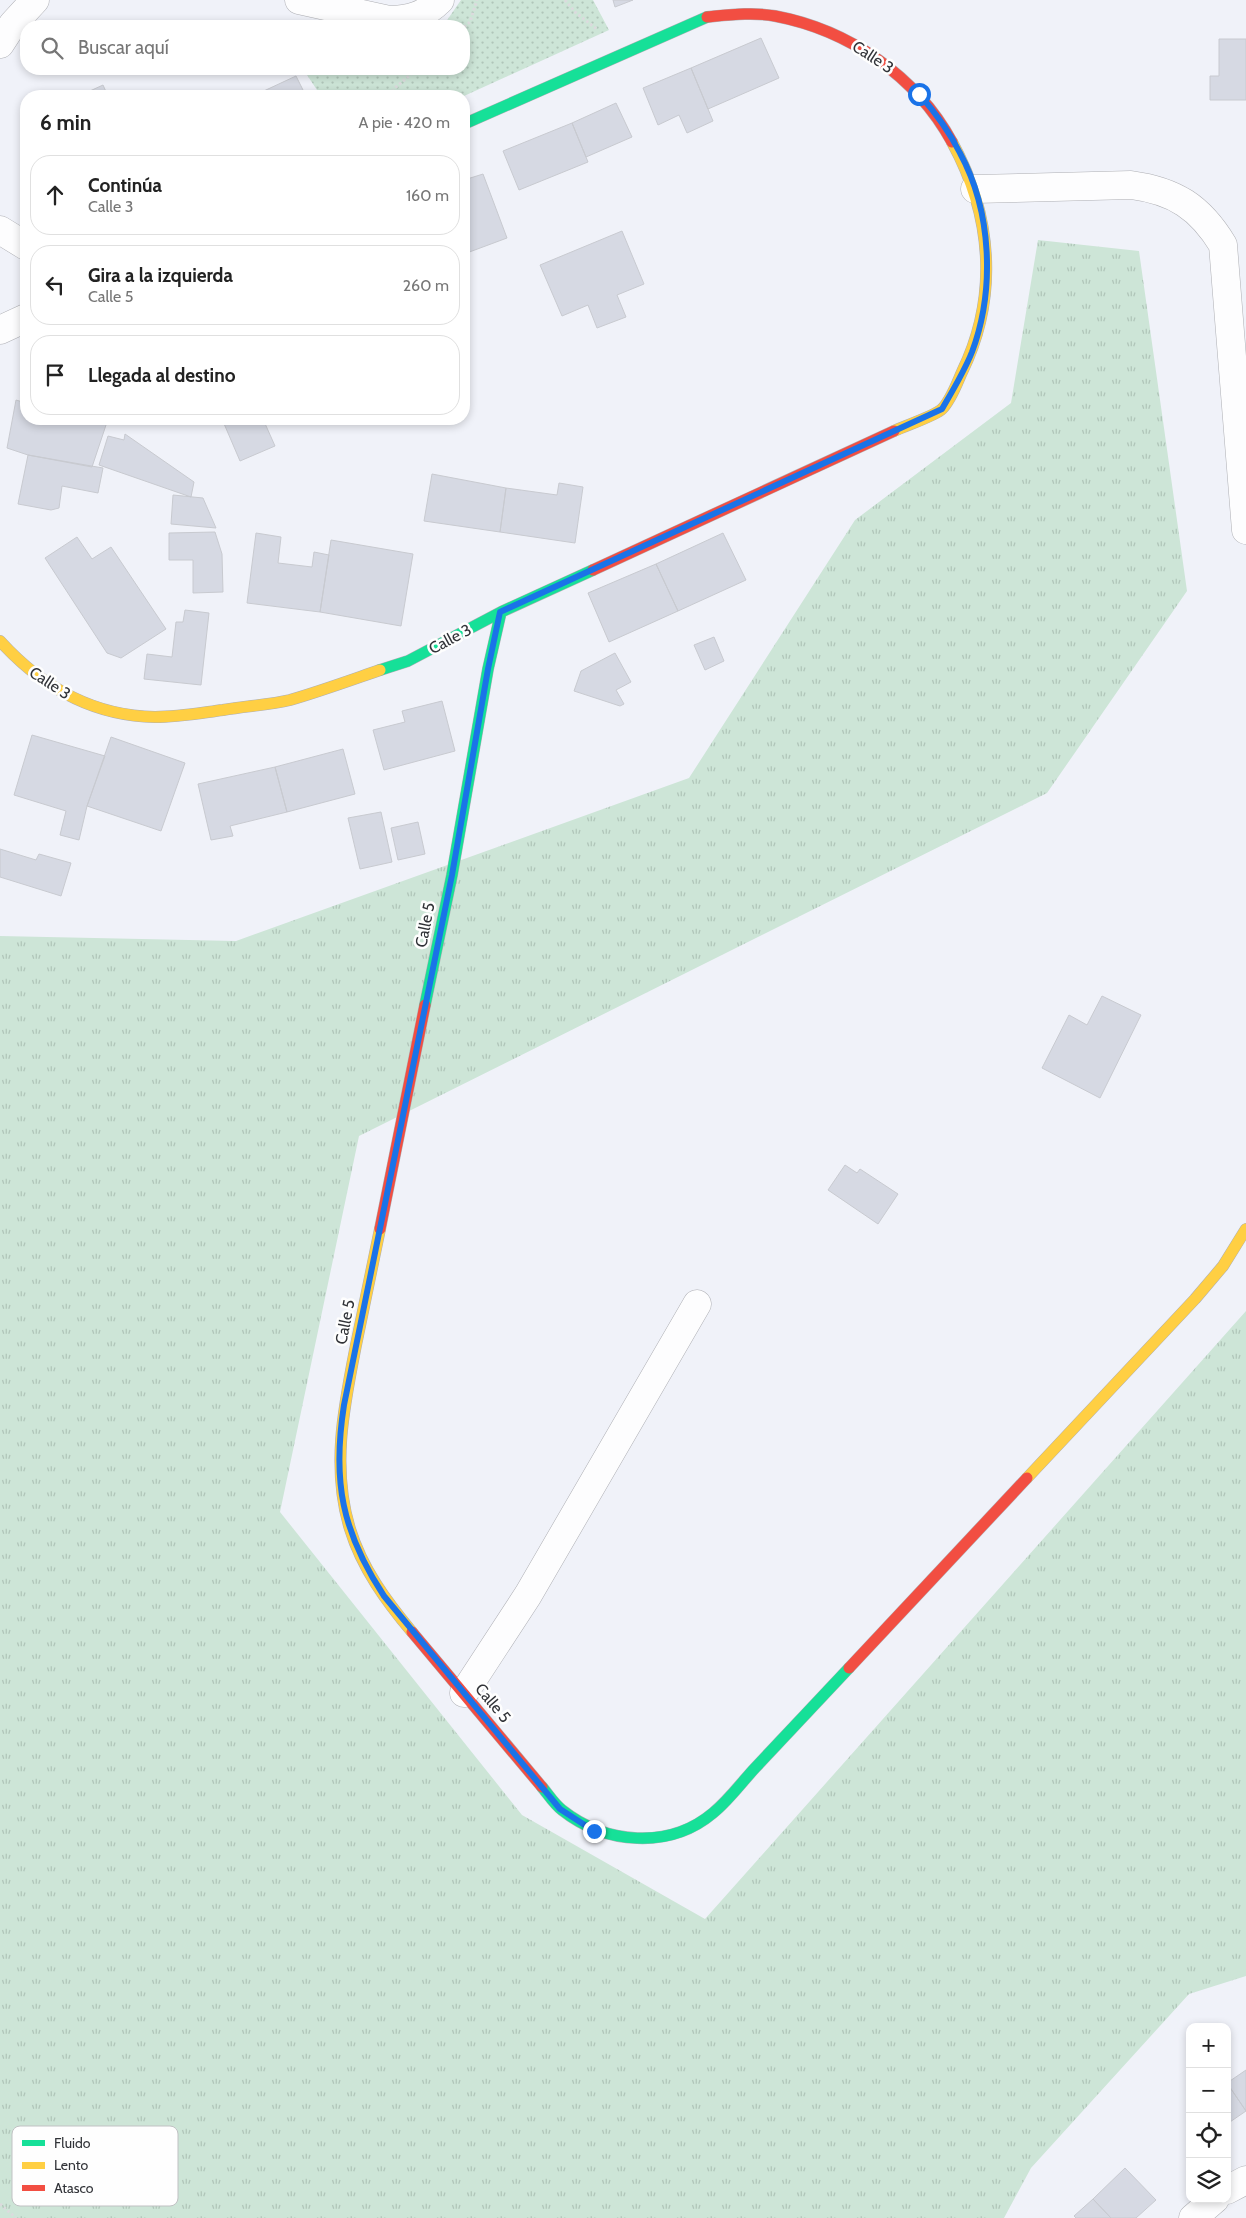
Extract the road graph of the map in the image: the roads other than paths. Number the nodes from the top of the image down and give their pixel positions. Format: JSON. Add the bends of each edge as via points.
{"nodes":[{"id":1,"x":35,"y":0,"type":"edge"},
{"id":2,"x":299,"y":0,"type":"edge"},
{"id":3,"x":440,"y":0,"type":"edge"},
{"id":4,"x":0,"y":44,"type":"edge"},
{"id":5,"x":470,"y":121,"type":"edge"},
{"id":6,"x":975,"y":188,"type":"junction"},
{"id":7,"x":0,"y":230,"type":"edge"},
{"id":8,"x":20,"y":242,"type":"edge"},
{"id":9,"x":20,"y":321,"type":"edge"},
{"id":10,"x":0,"y":330,"type":"edge"},
{"id":11,"x":1246,"y":530,"type":"edge"},
{"id":12,"x":500,"y":612,"type":"junction"},
{"id":13,"x":0,"y":641,"type":"edge"},
{"id":14,"x":1246,"y":1229,"type":"edge"},
{"id":15,"x":697,"y":1304,"type":"dead end"},
{"id":16,"x":464,"y":1692,"type":"junction"},
{"id":17,"x":1246,"y":2180,"type":"edge"},
{"id":18,"x":1231,"y":2188,"type":"edge"},
{"id":19,"x":1210,"y":2203,"type":"edge"},
{"id":20,"x":1193,"y":2218,"type":"edge"}],
"edges":[{"from":1,"to":4,"type":"street","via":[[12,24]]},
{"from":2,"to":3,"type":"street","via":[[389,20],[404,20],[418,17]]},
{"from":5,"to":6,"type":"street","name":"Calle 3","via":[[708,17],[775,16],[828,31],[892,68],[942,122],[957,146]]},
{"from":6,"to":11,"type":"street","via":[[1149,187],[1183,201],[1212,228],[1223,245]]},
{"from":6,"to":12,"type":"street","name":"Calle 3","via":[[987,253],[984,302],[972,350],[942,409]]},
{"from":7,"to":8,"type":"street"},
{"from":9,"to":10,"type":"street"},
{"from":12,"to":13,"type":"street","name":"Calle 3","via":[[408,661],[289,700],[178,716],[126,715],[87,704],[43,681]]},
{"from":12,"to":16,"type":"street","name":"Calle 5","via":[[452,875],[340,1436],[342,1498],[357,1550],[384,1596]]},
{"from":14,"to":16,"type":"street","name":"Calle 5","via":[[1223,1266],[1196,1299],[713,1813],[695,1825],[655,1839],[633,1840],[594,1831],[560,1809]]},
{"from":15,"to":16,"type":"street","via":[[528,1595]]},
{"from":17,"to":18,"type":"street"},
{"from":19,"to":20,"type":"street"}]}
